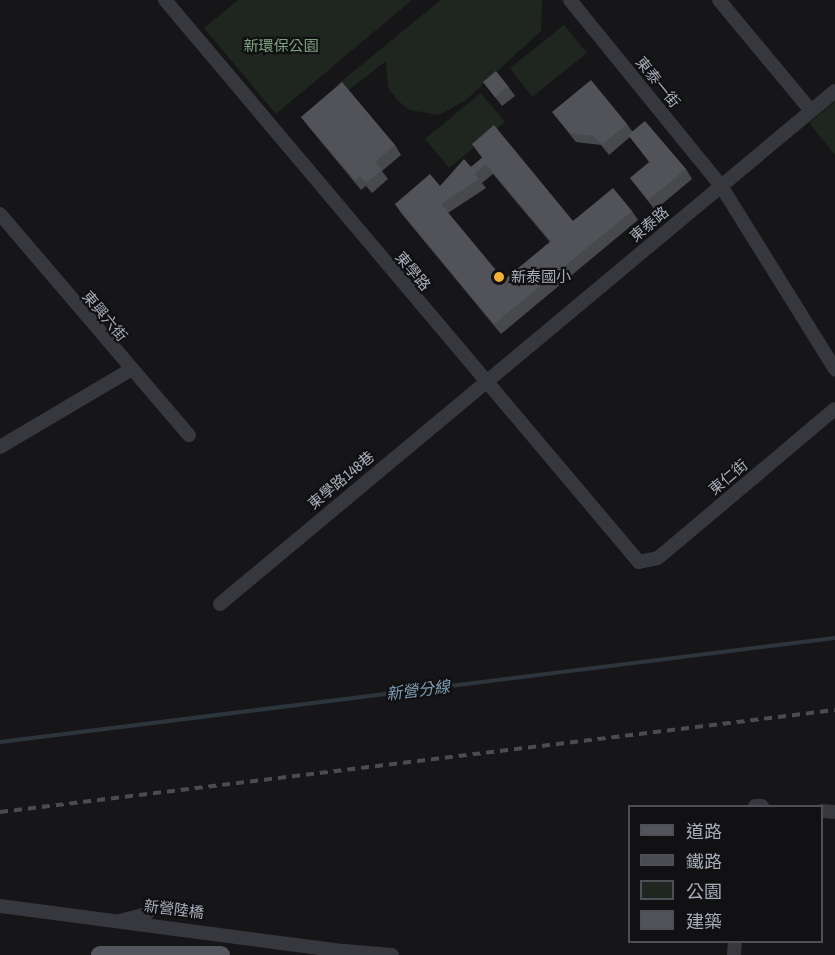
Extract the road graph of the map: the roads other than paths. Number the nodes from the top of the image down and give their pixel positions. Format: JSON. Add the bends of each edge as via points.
{"nodes":[{"id":1,"x":165,"y":0,"type":"edge"},
{"id":2,"x":570,"y":0,"type":"edge"},
{"id":3,"x":719,"y":0,"type":"edge"},
{"id":4,"x":835,"y":91,"type":"edge"},
{"id":5,"x":811,"y":111,"type":"junction"},
{"id":6,"x":721,"y":186,"type":"junction"},
{"id":7,"x":0,"y":214,"type":"edge"},
{"id":8,"x":835,"y":369,"type":"edge"},
{"id":9,"x":130,"y":370,"type":"junction"},
{"id":10,"x":486,"y":383,"type":"junction"},
{"id":11,"x":835,"y":409,"type":"edge"},
{"id":12,"x":189,"y":435,"type":"dead end"},
{"id":13,"x":0,"y":447,"type":"edge"},
{"id":14,"x":639,"y":562,"type":"joint"},
{"id":15,"x":220,"y":604,"type":"dead end"},
{"id":16,"x":0,"y":906,"type":"edge"},
{"id":17,"x":147,"y":914,"type":"dead end"},
{"id":18,"x":118,"y":921,"type":"dead end"},
{"id":19,"x":100,"y":955,"type":"edge"},
{"id":20,"x":221,"y":955,"type":"edge"},
{"id":21,"x":392,"y":955,"type":"edge"}],
"edges":[{"from":1,"to":10,"type":"street","name":"東學路"},
{"from":2,"to":6,"type":"street","name":"東泰一街"},
{"from":3,"to":5,"type":"street"},
{"from":4,"to":5,"type":"street","name":"東泰路"},
{"from":5,"to":6,"type":"street","name":"東泰路"},
{"from":6,"to":8,"type":"street","name":"東泰一街"},
{"from":6,"to":10,"type":"street","name":"東泰路"},
{"from":7,"to":9,"type":"street","name":"東興六街"},
{"from":9,"to":12,"type":"street","name":"東興六街"},
{"from":9,"to":13,"type":"street"},
{"from":10,"to":14,"type":"street","name":"東學路"},
{"from":10,"to":15,"type":"street","name":"東學路148巷"},
{"from":11,"to":14,"type":"street","name":"東仁街","via":[[658,558]]},
{"from":16,"to":21,"type":"street","name":"新營陸橋","bridge":true},
{"from":17,"to":18,"type":"street"},
{"from":19,"to":20,"type":"main road"}]}
